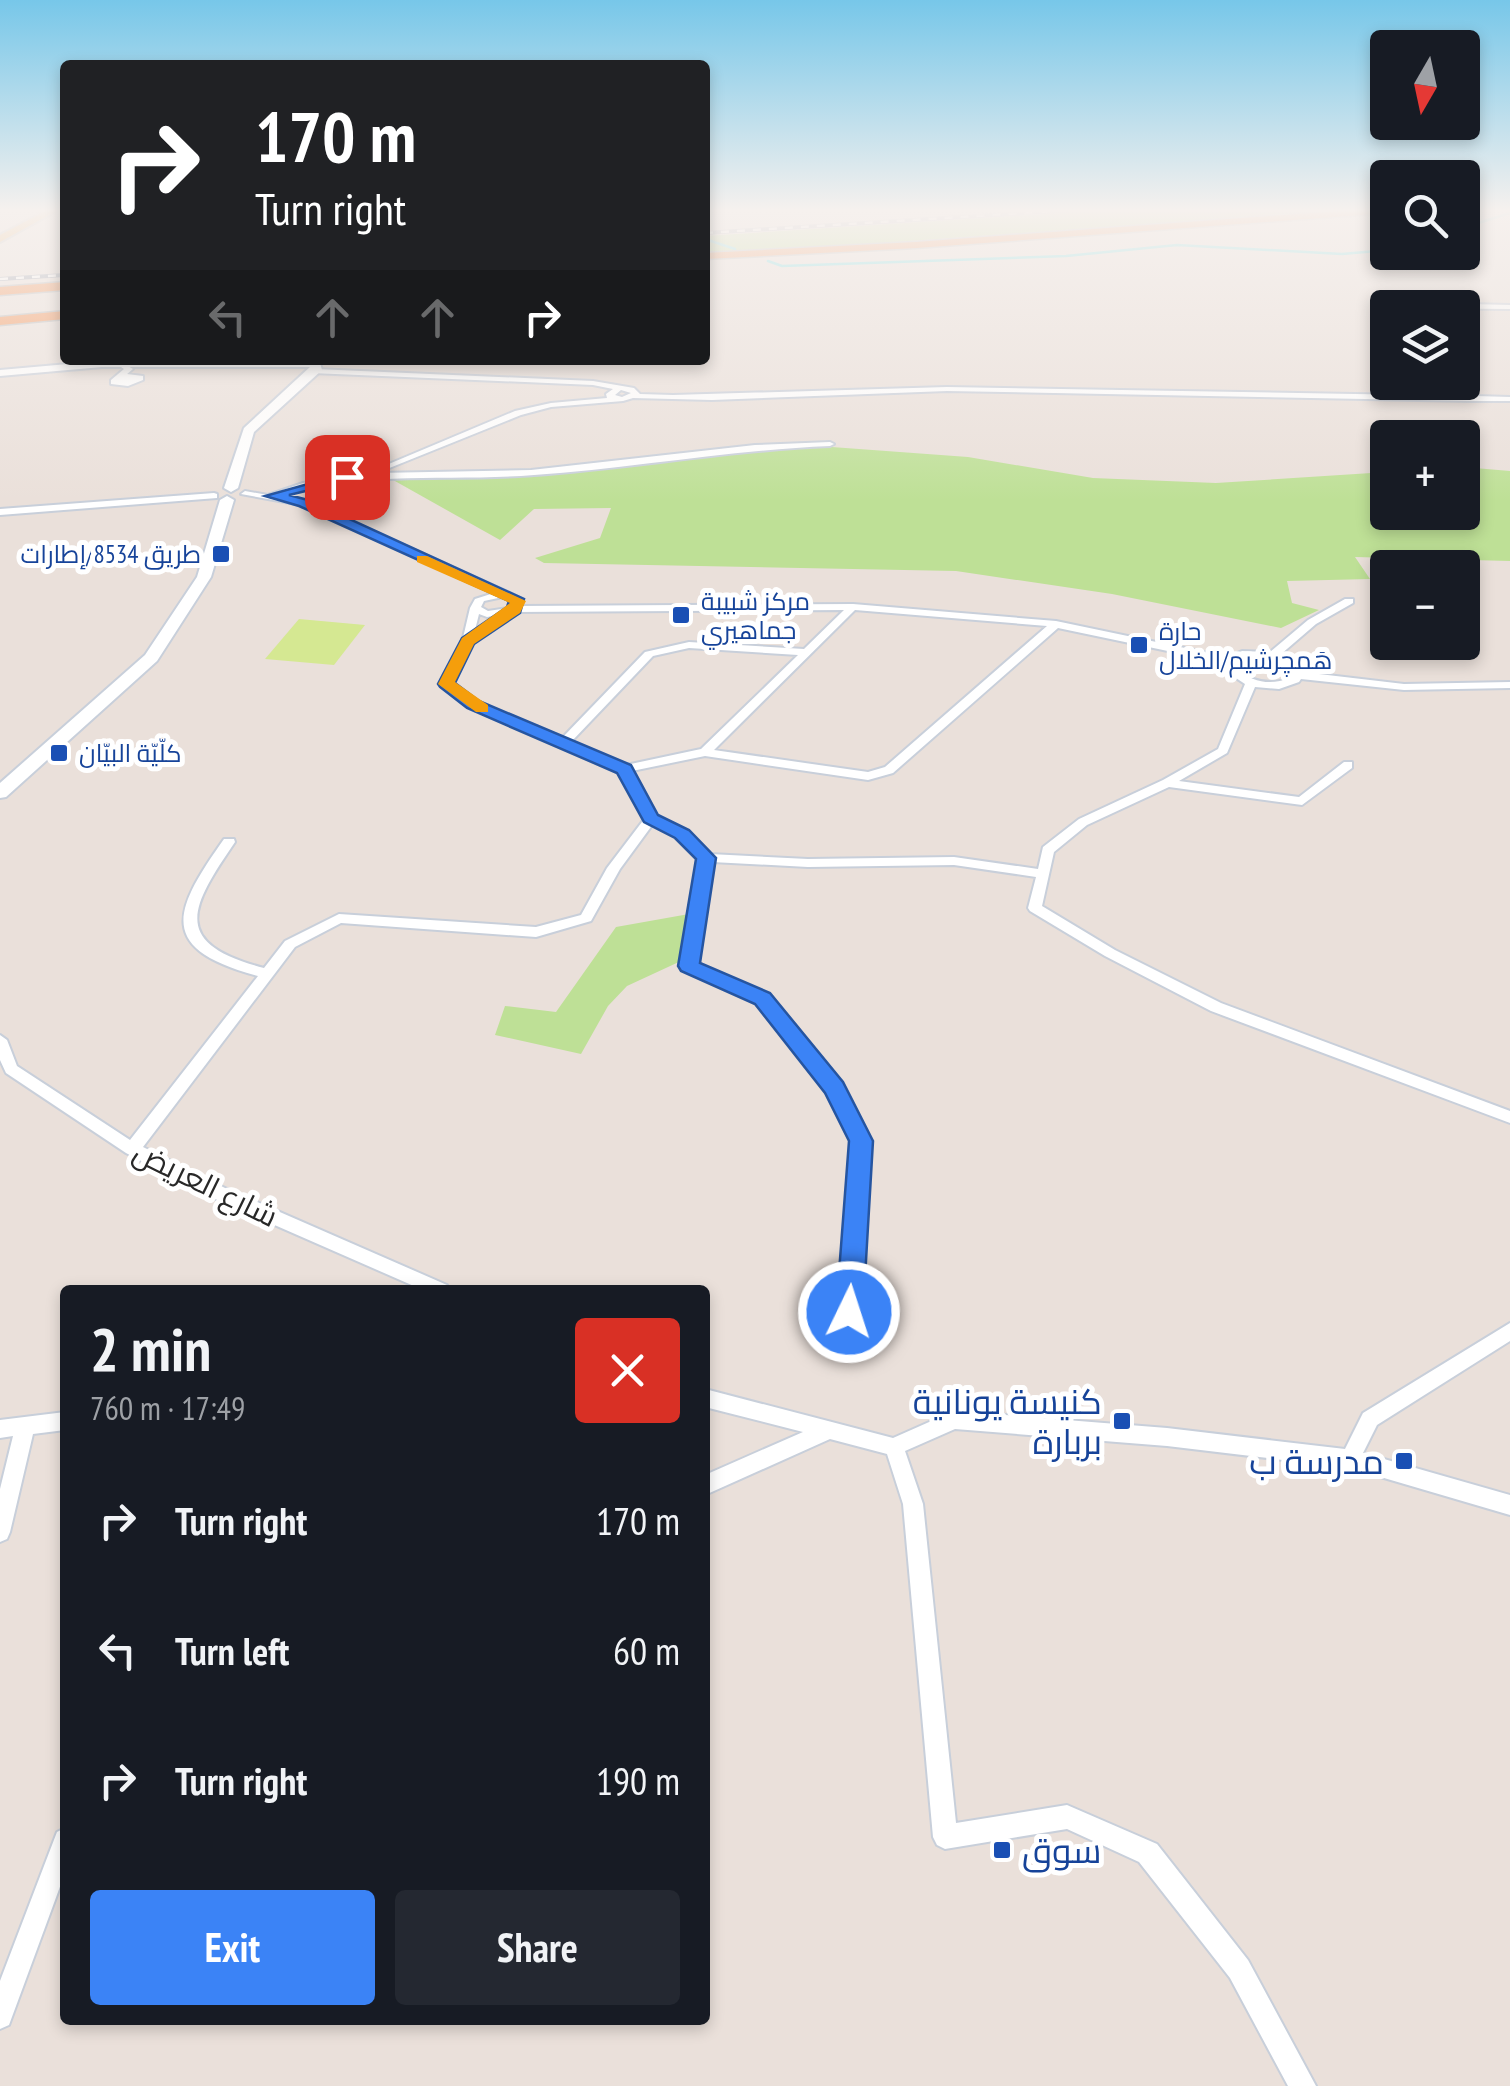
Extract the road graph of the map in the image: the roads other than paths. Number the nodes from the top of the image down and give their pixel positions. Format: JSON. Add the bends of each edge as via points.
{"nodes":[{"id":1,"x":60,"y":316,"type":"edge"},
{"id":2,"x":0,"y":322,"type":"edge"},
{"id":3,"x":60,"y":363,"type":"edge"},
{"id":4,"x":148,"y":365,"type":"edge"},
{"id":5,"x":154,"y":365,"type":"edge"},
{"id":6,"x":310,"y":365,"type":"edge"},
{"id":7,"x":0,"y":370,"type":"edge"},
{"id":8,"x":120,"y":370,"type":"junction"},
{"id":9,"x":618,"y":394,"type":"junction"},
{"id":10,"x":1370,"y":398,"type":"edge"},
{"id":11,"x":1480,"y":399,"type":"edge"},
{"id":12,"x":1510,"y":399,"type":"edge"},
{"id":13,"x":830,"y":444,"type":"dead end"},
{"id":14,"x":361,"y":476,"type":"junction"},
{"id":15,"x":229,"y":494,"type":"junction"},
{"id":16,"x":272,"y":496,"type":"junction"},
{"id":17,"x":0,"y":512,"type":"edge"},
{"id":18,"x":456,"y":574,"type":"junction"},
{"id":19,"x":1349,"y":601,"type":"dead end"},
{"id":20,"x":509,"y":603,"type":"junction"},
{"id":21,"x":475,"y":606,"type":"junction"},
{"id":22,"x":853,"y":607,"type":"junction"},
{"id":23,"x":1056,"y":624,"type":"junction"},
{"id":24,"x":468,"y":642,"type":"junction"},
{"id":25,"x":807,"y":652,"type":"junction"},
{"id":26,"x":1273,"y":655,"type":"junction"},
{"id":27,"x":1230,"y":661,"type":"junction"},
{"id":28,"x":1298,"y":675,"type":"junction"},
{"id":29,"x":1251,"y":683,"type":"junction"},
{"id":30,"x":1510,"y":685,"type":"edge"},
{"id":31,"x":562,"y":744,"type":"junction"},
{"id":32,"x":705,"y":752,"type":"junction"},
{"id":33,"x":1348,"y":765,"type":"dead end"},
{"id":34,"x":624,"y":769,"type":"junction"},
{"id":35,"x":1166,"y":783,"type":"junction"},
{"id":36,"x":0,"y":793,"type":"edge"},
{"id":37,"x":651,"y":818,"type":"junction"},
{"id":38,"x":229,"y":842,"type":"dead end"},
{"id":39,"x":706,"y":858,"type":"junction"},
{"id":40,"x":1043,"y":874,"type":"junction"},
{"id":41,"x":266,"y":974,"type":"junction"},
{"id":42,"x":0,"y":1040,"type":"edge"},
{"id":43,"x":1510,"y":1117,"type":"edge"},
{"id":44,"x":132,"y":1149,"type":"junction"},
{"id":45,"x":430,"y":1285,"type":"edge"},
{"id":46,"x":849,"y":1312,"type":"dead end"},
{"id":47,"x":1510,"y":1330,"type":"edge"},
{"id":48,"x":710,"y":1399,"type":"edge"},
{"id":49,"x":60,"y":1422,"type":"edge"},
{"id":50,"x":0,"y":1428,"type":"edge"},
{"id":51,"x":24,"y":1428,"type":"junction"},
{"id":52,"x":830,"y":1430,"type":"junction"},
{"id":53,"x":894,"y":1446,"type":"junction"},
{"id":54,"x":1350,"y":1459,"type":"junction"},
{"id":55,"x":710,"y":1483,"type":"edge"},
{"id":56,"x":1510,"y":1505,"type":"edge"},
{"id":57,"x":0,"y":1532,"type":"edge"},
{"id":58,"x":60,"y":1854,"type":"edge"},
{"id":59,"x":0,"y":2016,"type":"edge"},
{"id":60,"x":1303,"y":2086,"type":"edge"}],
"edges":[{"from":1,"to":2,"type":"highway"},
{"from":3,"to":7,"type":"main road"},
{"from":4,"to":8,"type":"main road"},
{"from":5,"to":8,"type":"street","via":[[132,383],[113,381]]},
{"from":6,"to":9,"type":"street","via":[[593,383]]},
{"from":6,"to":15,"type":"main road","via":[[248,431]]},
{"from":7,"to":8,"type":"main road"},
{"from":9,"to":10,"type":"street","via":[[1025,389]]},
{"from":9,"to":14,"type":"street","via":[[518,413]]},
{"from":11,"to":12,"type":"street"},
{"from":13,"to":14,"type":"street","via":[[751,446],[536,473]]},
{"from":14,"to":16,"type":"street"},
{"from":15,"to":16,"type":"street"},
{"from":15,"to":17,"type":"street"},
{"from":15,"to":36,"type":"main road","via":[[204,577],[151,658]]},
{"from":16,"to":18,"type":"street","via":[[303,503]]},
{"from":18,"to":20,"type":"street"},
{"from":18,"to":21,"type":"street"},
{"from":19,"to":26,"type":"street"},
{"from":20,"to":21,"type":"street","via":[[487,614]]},
{"from":20,"to":21,"type":"street","via":[[485,596]]},
{"from":20,"to":22,"type":"street","via":[[600,610]]},
{"from":20,"to":24,"type":"street"},
{"from":21,"to":24,"type":"street"},
{"from":22,"to":23,"type":"street"},
{"from":22,"to":25,"type":"street"},
{"from":23,"to":27,"type":"street"},
{"from":23,"to":32,"type":"street","via":[[889,770],[868,776]]},
{"from":24,"to":31,"type":"street","via":[[446,684],[473,704]]},
{"from":25,"to":31,"type":"street","via":[[688,646],[649,654]]},
{"from":25,"to":32,"type":"street"},
{"from":26,"to":27,"type":"street","via":[[1242,654]]},
{"from":26,"to":28,"type":"street"},
{"from":27,"to":29,"type":"street","via":[[1236,675]]},
{"from":28,"to":29,"type":"street","via":[[1282,686]]},
{"from":28,"to":30,"type":"street","via":[[1404,687]]},
{"from":29,"to":35,"type":"street","via":[[1223,751]]},
{"from":31,"to":34,"type":"street"},
{"from":32,"to":34,"type":"street"},
{"from":33,"to":35,"type":"street","via":[[1302,801]]},
{"from":34,"to":37,"type":"street"},
{"from":35,"to":40,"type":"street","via":[[1083,822],[1048,850]]},
{"from":37,"to":39,"type":"street","via":[[682,834]]},
{"from":37,"to":41,"type":"street","via":[[586,918],[536,932],[339,918],[290,944]]},
{"from":38,"to":41,"type":"street","via":[[189,904],[190,925],[218,960]]},
{"from":39,"to":40,"type":"street","via":[[808,864],[954,860]]},
{"from":39,"to":46,"type":"street","via":[[689,966],[762,998],[834,1088],[861,1141]]},
{"from":40,"to":43,"type":"street","via":[[1036,908],[1110,953],[1216,1007]]},
{"from":41,"to":44,"type":"street"},
{"from":42,"to":44,"type":"street","name":"شارع العريض","via":[[11,1069]]},
{"from":44,"to":45,"type":"street","name":"شارع العريض"},
{"from":47,"to":54,"type":"street","via":[[1370,1419]]},
{"from":48,"to":52,"type":"street"},
{"from":49,"to":51,"type":"street"},
{"from":50,"to":51,"type":"street"},
{"from":51,"to":57,"type":"street"},
{"from":52,"to":53,"type":"street"},
{"from":52,"to":55,"type":"street"},
{"from":53,"to":54,"type":"street","via":[[954,1420]]},
{"from":53,"to":60,"type":"street","via":[[913,1504],[944,1838],[1067,1817],[1148,1852],[1239,1969]]},
{"from":54,"to":56,"type":"street"},
{"from":58,"to":59,"type":"street"}]}
